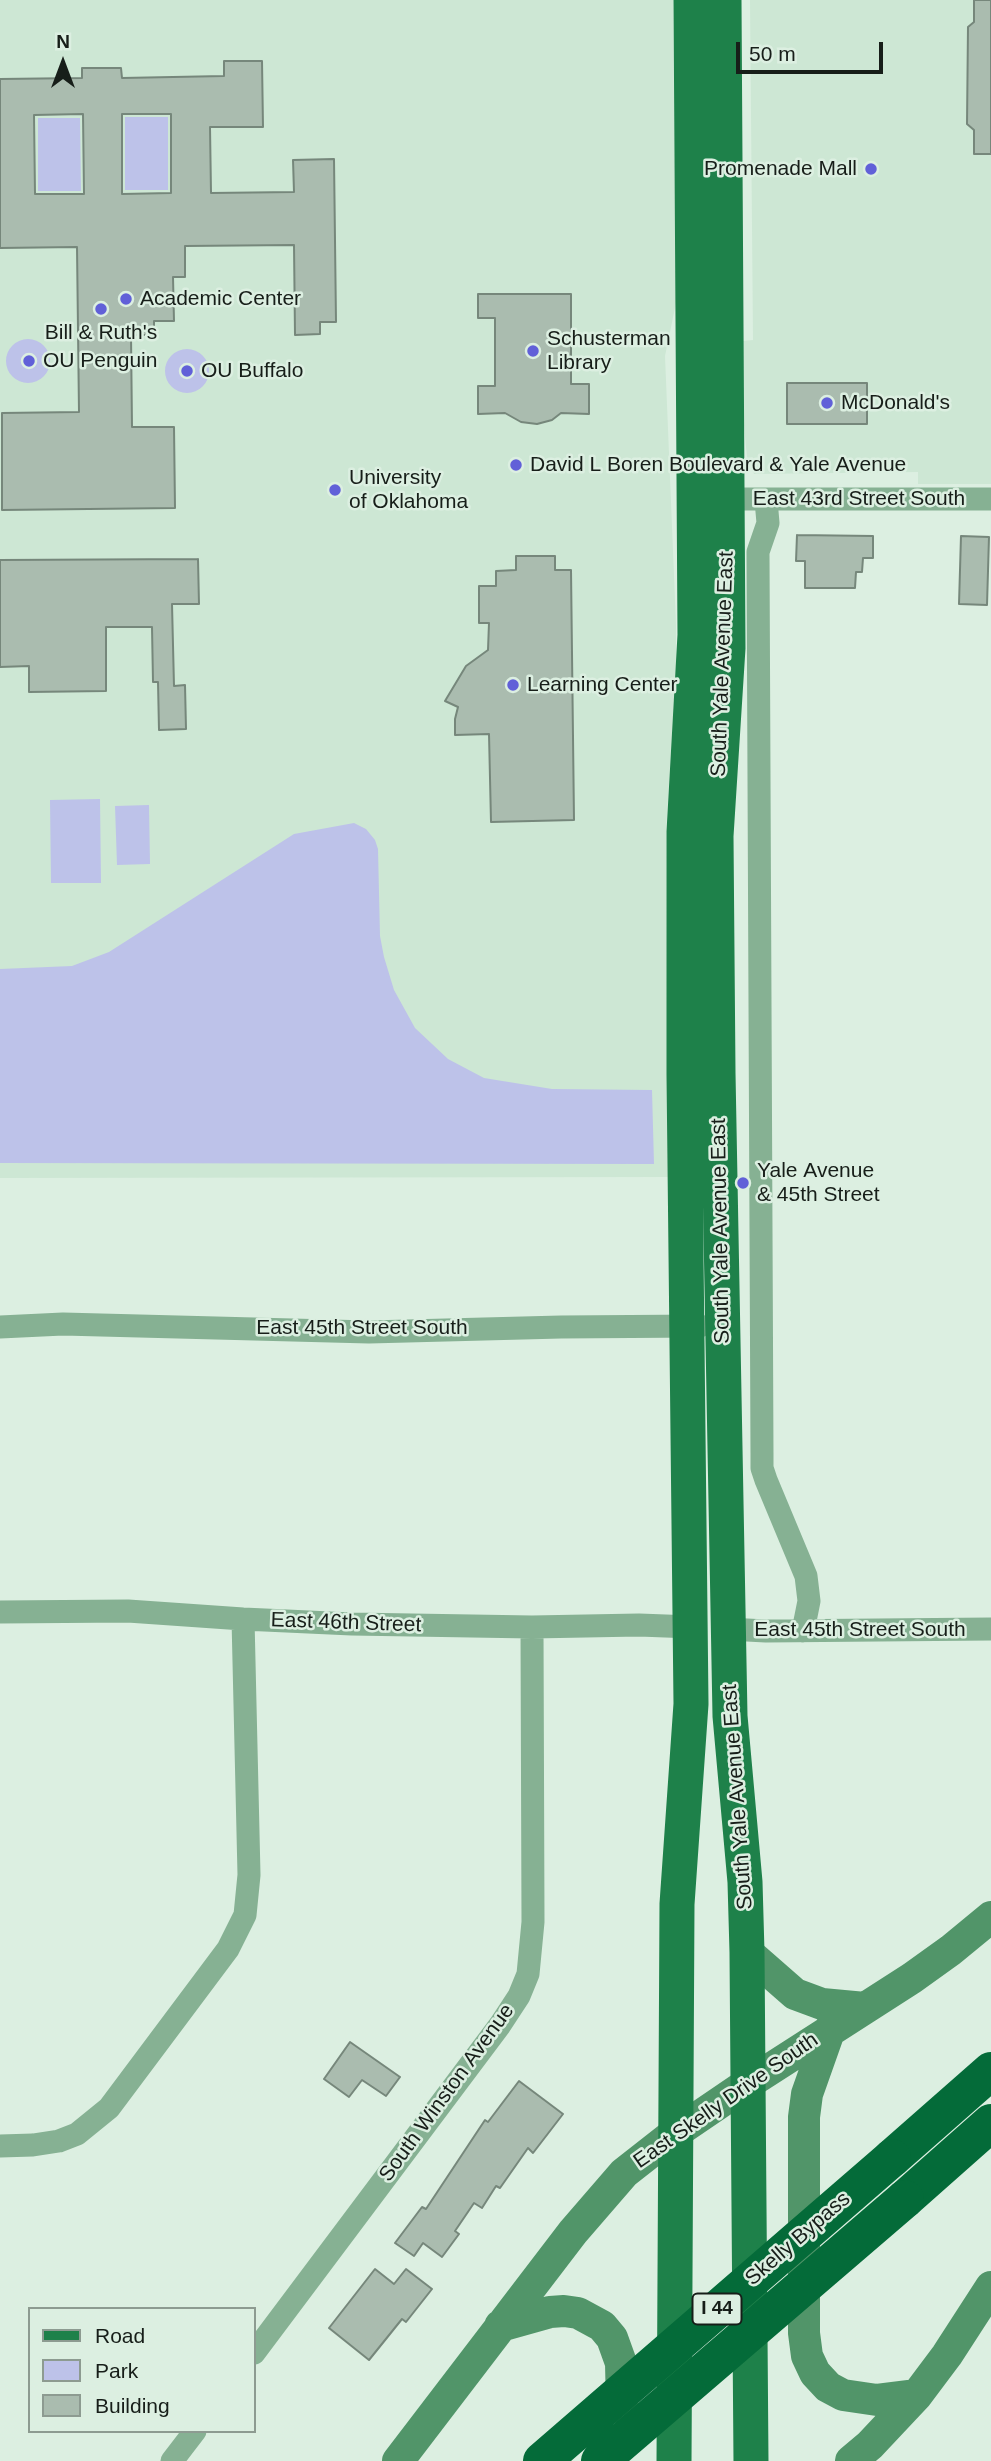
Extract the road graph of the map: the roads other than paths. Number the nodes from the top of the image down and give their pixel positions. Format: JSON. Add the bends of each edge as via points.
{"nodes":[{"id":1,"x":691,"y":0,"type":"edge"},
{"id":2,"x":724,"y":0,"type":"edge"},
{"id":3,"x":711,"y":498,"type":"junction"},
{"id":4,"x":991,"y":499,"type":"edge"},
{"id":5,"x":766,"y":500,"type":"junction"},
{"id":6,"x":684,"y":1073,"type":"junction"},
{"id":7,"x":718,"y":1073,"type":"junction"},
{"id":8,"x":688,"y":1326,"type":"junction"},
{"id":9,"x":723,"y":1326,"type":"junction"},
{"id":10,"x":0,"y":1327,"type":"edge"},
{"id":11,"x":0,"y":1612,"type":"edge"},
{"id":12,"x":243,"y":1619,"type":"junction"},
{"id":13,"x":532,"y":1627,"type":"junction"},
{"id":14,"x":692,"y":1627,"type":"junction"},
{"id":15,"x":728,"y":1629,"type":"junction"},
{"id":16,"x":991,"y":1629,"type":"edge"},
{"id":17,"x":803,"y":1631,"type":"junction"},
{"id":18,"x":991,"y":1917,"type":"edge"},
{"id":19,"x":747,"y":1952,"type":"junction"},
{"id":20,"x":865,"y":2008,"type":"junction"},
{"id":21,"x":830,"y":2029,"type":"junction"},
{"id":22,"x":991,"y":2071,"type":"edge"},
{"id":23,"x":747,"y":2084,"type":"junction"},
{"id":24,"x":991,"y":2123,"type":"edge"},
{"id":25,"x":675,"y":2133,"type":"junction"},
{"id":26,"x":0,"y":2146,"type":"edge"},
{"id":27,"x":991,"y":2287,"type":"edge"},
{"id":28,"x":500,"y":2326,"type":"junction"},
{"id":29,"x":256,"y":2350,"type":"edge"},
{"id":30,"x":916,"y":2395,"type":"junction"},
{"id":31,"x":193,"y":2433,"type":"edge"},
{"id":32,"x":172,"y":2461,"type":"edge"},
{"id":33,"x":398,"y":2461,"type":"edge"},
{"id":34,"x":542,"y":2461,"type":"edge"},
{"id":35,"x":600,"y":2461,"type":"edge"},
{"id":36,"x":623,"y":2461,"type":"edge"},
{"id":37,"x":674,"y":2461,"type":"edge"},
{"id":38,"x":751,"y":2461,"type":"edge"},
{"id":39,"x":851,"y":2461,"type":"edge"}],
"edges":[{"from":1,"to":3,"type":"main road","name":"South Yale Avenue East"},
{"from":2,"to":3,"type":"main road","name":"South Yale Avenue East"},
{"from":3,"to":5,"type":"street","name":"East 43rd Street South"},
{"from":3,"to":6,"type":"main road","name":"South Yale Avenue East","via":[[695,635],[684,832]]},
{"from":3,"to":7,"type":"main road","name":"South Yale Avenue East","via":[[728,648],[716,836]]},
{"from":4,"to":5,"type":"street","name":"East 43rd Street South"},
{"from":5,"to":17,"type":"street","name":"South Yale Avenue East","via":[[768,523],[758,552],[762,1460],[806,1576]]},
{"from":6,"to":7,"type":"main road"},
{"from":6,"to":8,"type":"main road","name":"South Yale Avenue East"},
{"from":7,"to":9,"type":"main road","name":"South Yale Avenue East"},
{"from":8,"to":9,"type":"street","name":"East 45th Street South"},
{"from":8,"to":10,"type":"street","name":"East 45th Street South","via":[[369,1332],[63,1324]]},
{"from":8,"to":14,"type":"main road","name":"South Yale Avenue East"},
{"from":9,"to":15,"type":"main road","name":"South Yale Avenue East"},
{"from":11,"to":12,"type":"street","name":"East 46th Street","via":[[128,1611]]},
{"from":12,"to":13,"type":"street","name":"East 46th Street"},
{"from":12,"to":26,"type":"street","via":[[249,1875],[245,1915],[228,1949],[109,2108],[77,2134],[59,2141]]},
{"from":13,"to":14,"type":"street","name":"East 46th Street"},
{"from":13,"to":29,"type":"street","name":"South Winston Avenue","via":[[533,1922],[528,1974],[500,2025]]},
{"from":14,"to":15,"type":"main road"},
{"from":14,"to":25,"type":"main road","name":"South Yale Avenue East","via":[[689,1750],[677,1893]]},
{"from":15,"to":17,"type":"street","name":"East 45th Street South"},
{"from":15,"to":19,"type":"main road","name":"South Yale Avenue East"},
{"from":16,"to":17,"type":"street","name":"East 45th Street South"},
{"from":18,"to":20,"type":"main road","name":"East Skelly Drive South"},
{"from":19,"to":20,"type":"main road","via":[[795,1994],[822,2004]]},
{"from":19,"to":23,"type":"main road","name":"South Yale Avenue East"},
{"from":20,"to":21,"type":"main road","name":"East Skelly Drive South"},
{"from":21,"to":23,"type":"main road","name":"East Skelly Drive South"},
{"from":21,"to":30,"type":"main road","via":[[807,2094],[804,2117],[807,2356],[821,2380],[843,2395],[877,2400]]},
{"from":22,"to":34,"type":"highway","name":"Skelly Bypass","number":"I 44","bridge":true},
{"from":23,"to":25,"type":"main road","name":"East Skelly Drive South"},
{"from":23,"to":38,"type":"main road","name":"South Yale Avenue East"},
{"from":24,"to":35,"type":"highway","name":"Skelly Bypass","number":"I 44","bridge":true},
{"from":25,"to":28,"type":"main road","name":"East Skelly Drive South","via":[[624,2173],[600,2199]]},
{"from":25,"to":37,"type":"main road","name":"South Yale Avenue East"},
{"from":27,"to":30,"type":"main road"},
{"from":28,"to":33,"type":"main road","name":"East Skelly Drive South"},
{"from":28,"to":36,"type":"main road","via":[[564,2311],[602,2326],[612,2337],[621,2363]]},
{"from":30,"to":39,"type":"main road"},
{"from":31,"to":32,"type":"street"}]}
